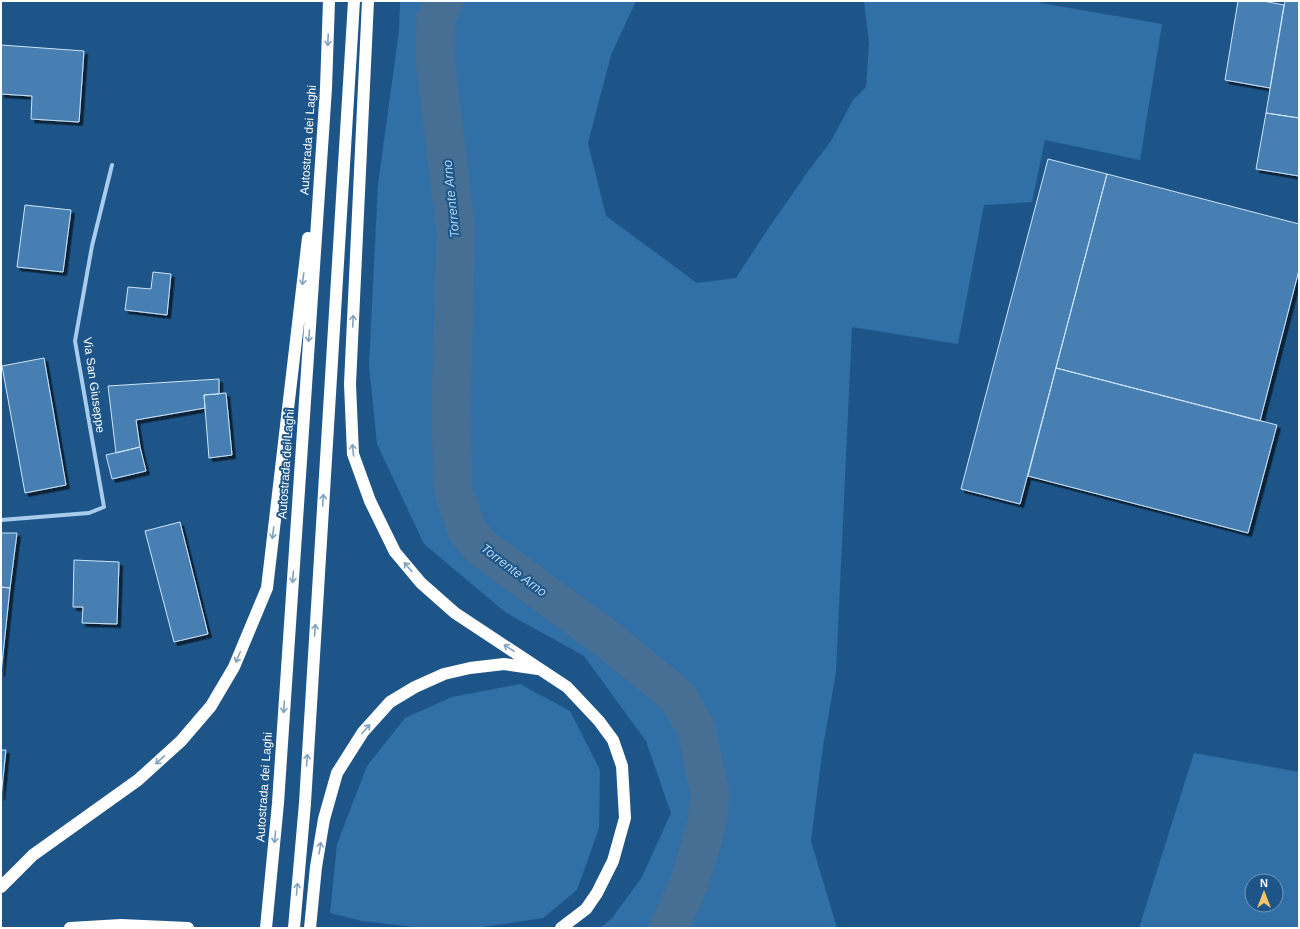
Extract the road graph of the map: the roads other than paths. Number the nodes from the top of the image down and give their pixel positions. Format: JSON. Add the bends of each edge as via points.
{"nodes":[{"id":1,"x":329,"y":1,"type":"edge"},
{"id":2,"x":354,"y":1,"type":"edge"},
{"id":3,"x":368,"y":1,"type":"edge"},
{"id":4,"x":326,"y":88,"type":"junction"},
{"id":5,"x":112,"y":165,"type":"dead end"},
{"id":6,"x":1,"y":520,"type":"edge"},
{"id":7,"x":541,"y":669,"type":"junction"},
{"id":8,"x":1,"y":886,"type":"edge"},
{"id":9,"x":70,"y":928,"type":"edge"},
{"id":10,"x":188,"y":928,"type":"edge"},
{"id":11,"x":266,"y":928,"type":"edge"},
{"id":12,"x":294,"y":928,"type":"edge"},
{"id":13,"x":310,"y":928,"type":"edge"},
{"id":14,"x":561,"y":928,"type":"edge"}],
"edges":[{"from":1,"to":4,"type":"highway","name":"Autostrada dei Laghi","one_way":true},
{"from":12,"to":2,"type":"highway","one_way":true,"via":[[305,803]]},
{"from":7,"to":3,"type":"highway","one_way":true,"via":[[455,613],[421,583],[395,552],[370,501],[353,454],[350,384]]},
{"from":4,"to":8,"type":"highway","one_way":true,"via":[[267,588],[234,667],[212,706],[186,735],[138,780],[33,855]]},
{"from":4,"to":11,"type":"highway","name":"Autostrada dei Laghi","one_way":true,"via":[[278,803]]},
{"from":5,"to":6,"type":"street","name":"Via San Giuseppe","via":[[92,246],[75,341],[104,507],[89,513]]},
{"from":13,"to":7,"type":"highway","one_way":true,"via":[[324,819],[337,773],[363,732],[390,702],[444,674],[504,664]]},
{"from":7,"to":14,"type":"highway","via":[[567,687],[599,721],[613,740],[622,766],[625,818],[614,861],[586,910]]},
{"from":9,"to":10,"type":"highway","via":[[121,925]]}]}
